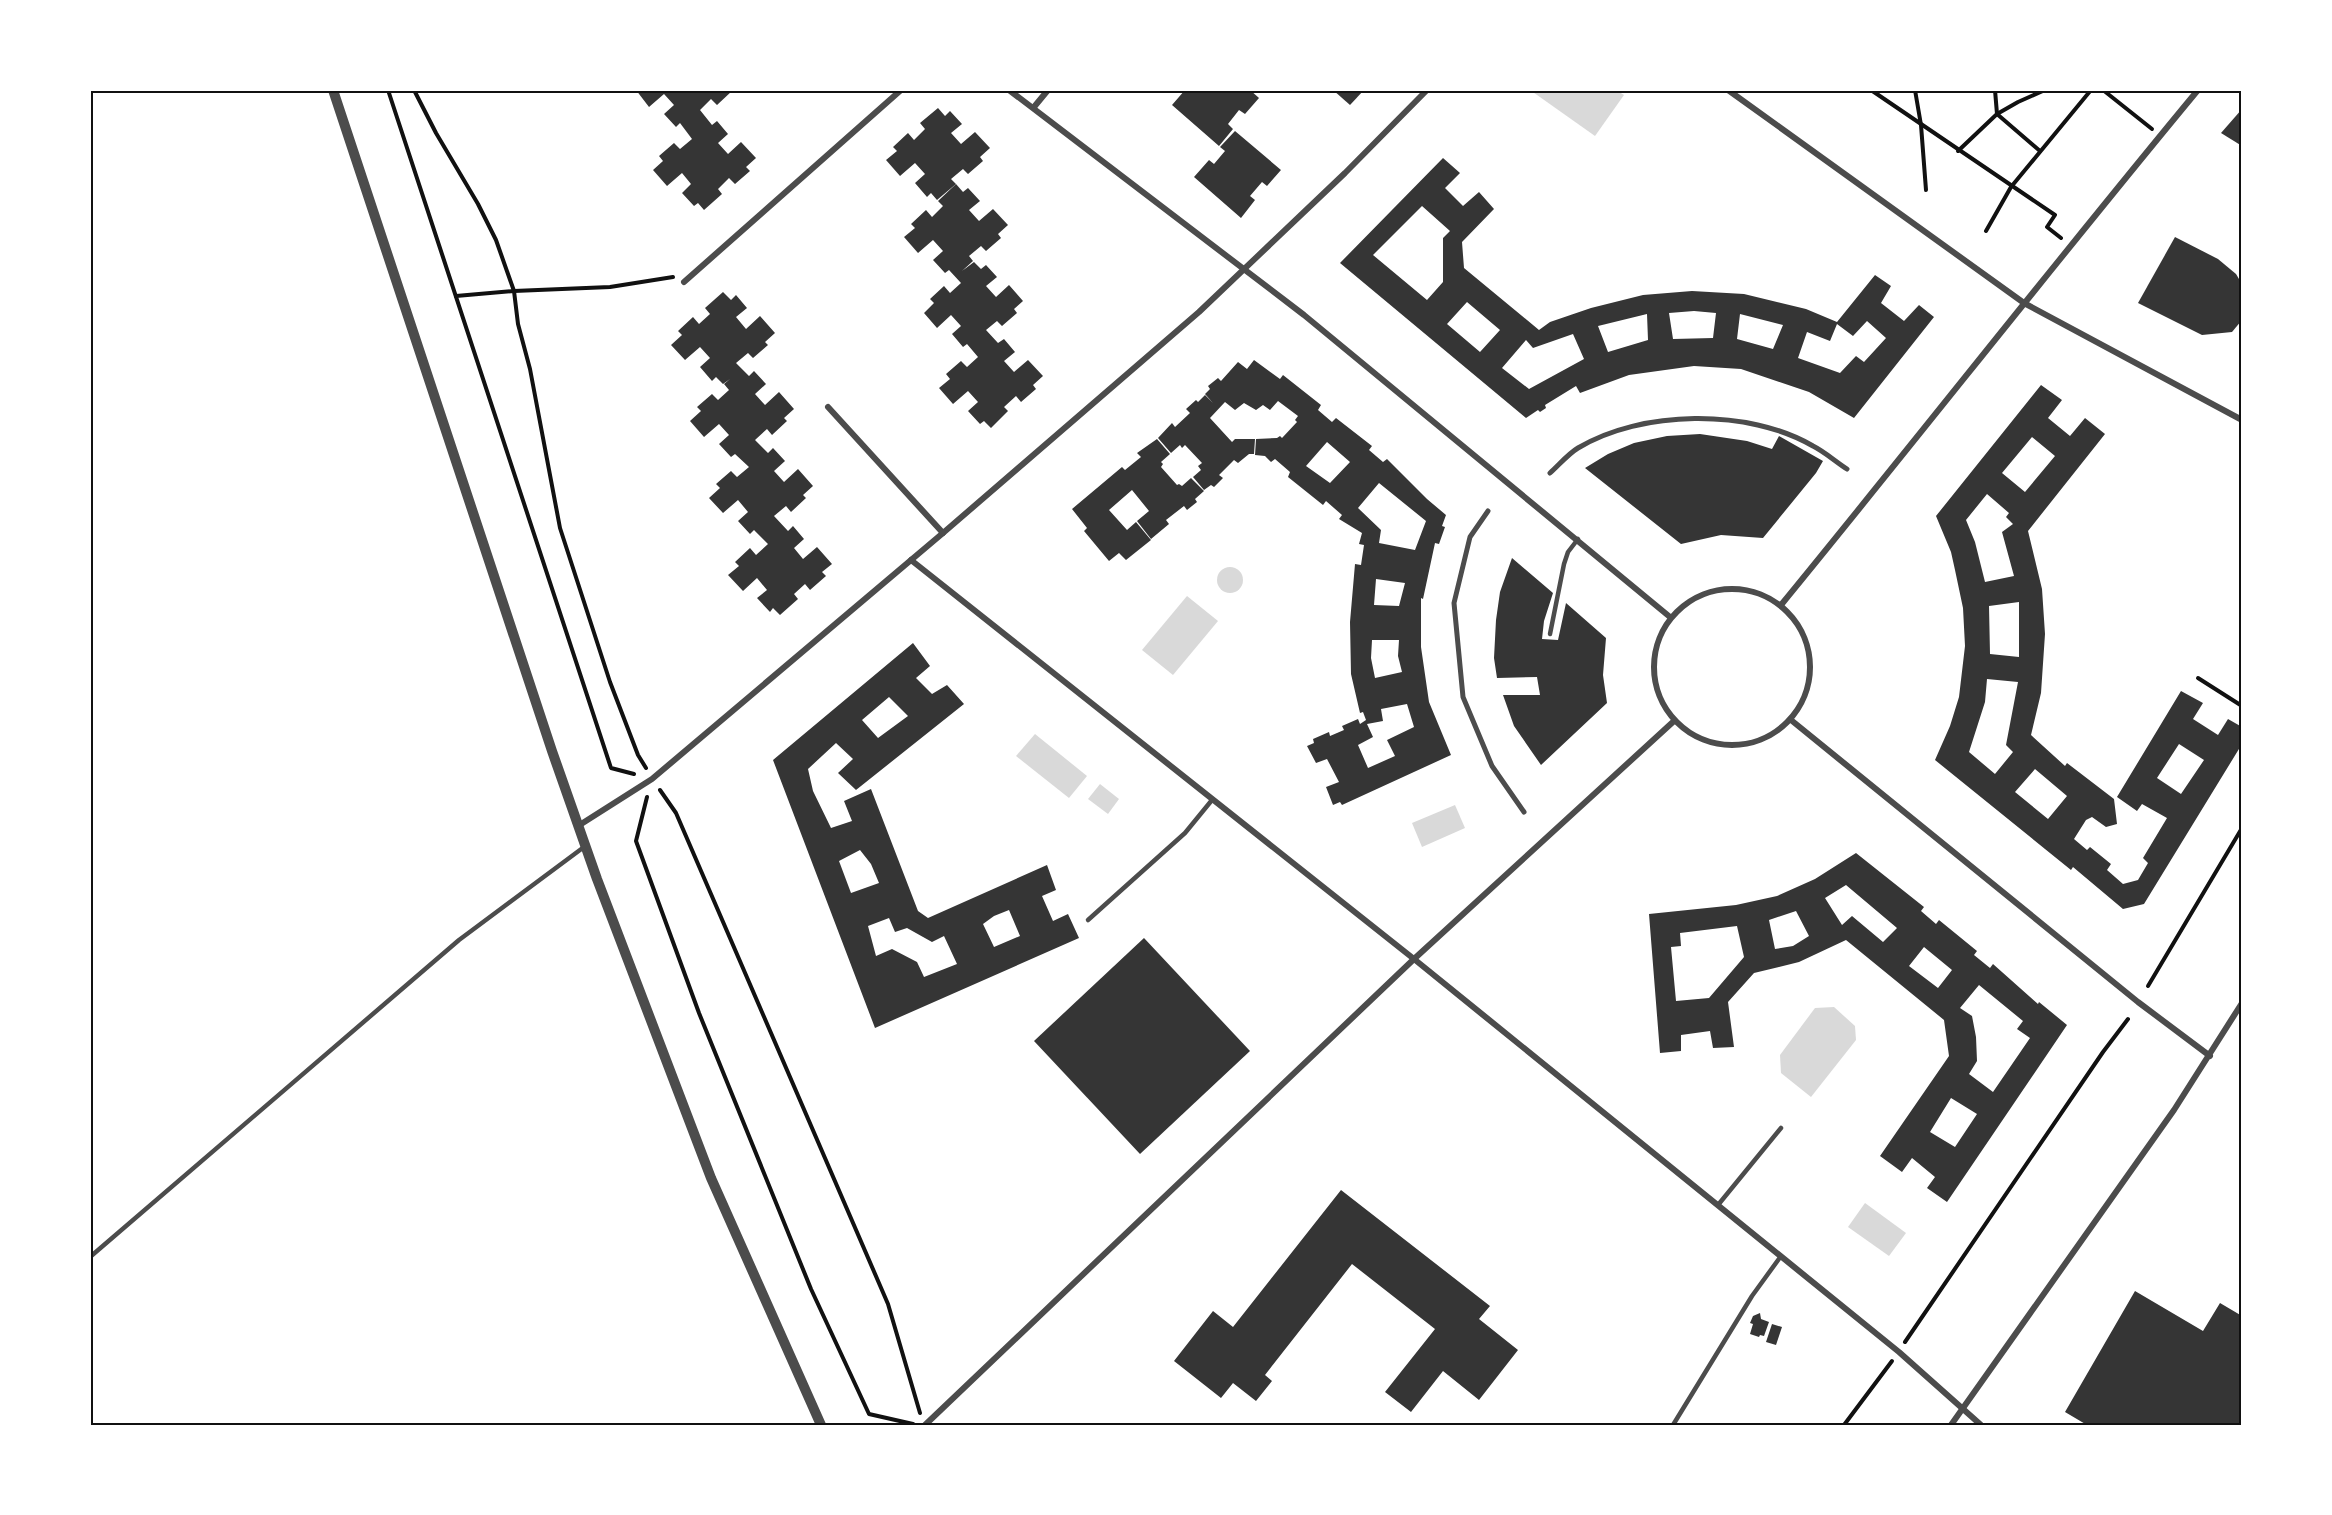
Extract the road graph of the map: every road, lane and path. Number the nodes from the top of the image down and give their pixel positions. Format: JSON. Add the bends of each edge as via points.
{"nodes":[{"id":1,"x":333,"y":90,"type":"edge"},
{"id":2,"x":388,"y":90,"type":"edge"},
{"id":3,"x":414,"y":90,"type":"edge"},
{"id":4,"x":902,"y":90,"type":"edge"},
{"id":5,"x":1009,"y":90,"type":"edge"},
{"id":6,"x":1048,"y":90,"type":"edge"},
{"id":7,"x":1427,"y":90,"type":"edge"},
{"id":8,"x":1728,"y":90,"type":"edge"},
{"id":9,"x":1871,"y":90,"type":"edge"},
{"id":10,"x":1915,"y":90,"type":"edge"},
{"id":11,"x":1995,"y":90,"type":"edge"},
{"id":12,"x":2045,"y":90,"type":"edge"},
{"id":13,"x":2091,"y":90,"type":"edge"},
{"id":14,"x":2103,"y":90,"type":"edge"},
{"id":15,"x":2198,"y":90,"type":"edge"},
{"id":16,"x":1034,"y":107,"type":"junction"},
{"id":17,"x":1997,"y":114,"type":"junction"},
{"id":18,"x":1921,"y":125,"type":"junction"},
{"id":19,"x":2160,"y":136,"type":"junction"},
{"id":20,"x":1958,"y":151,"type":"junction"},
{"id":21,"x":2040,"y":151,"type":"junction"},
{"id":22,"x":2012,"y":187,"type":"junction"},
{"id":23,"x":1926,"y":190,"type":"dead end"},
{"id":24,"x":1986,"y":231,"type":"dead end"},
{"id":25,"x":2070,"y":245,"type":"junction"},
{"id":26,"x":1244,"y":269,"type":"junction"},
{"id":27,"x":694,"y":273,"type":"junction"},
{"id":28,"x":684,"y":282,"type":"dead end"},
{"id":29,"x":514,"y":291,"type":"junction"},
{"id":30,"x":456,"y":297,"type":"junction"},
{"id":31,"x":2024,"y":303,"type":"junction"},
{"id":32,"x":828,"y":407,"type":"dead end"},
{"id":33,"x":2242,"y":420,"type":"edge"},
{"id":34,"x":1847,"y":470,"type":"dead end"},
{"id":35,"x":1550,"y":473,"type":"dead end"},
{"id":36,"x":1488,"y":511,"type":"dead end"},
{"id":37,"x":943,"y":533,"type":"junction"},
{"id":38,"x":1578,"y":539,"type":"junction"},
{"id":39,"x":910,"y":560,"type":"junction"},
{"id":40,"x":1781,"y":605,"type":"junction"},
{"id":41,"x":1670,"y":617,"type":"junction"},
{"id":42,"x":1550,"y":634,"type":"dead end"},
{"id":43,"x":2198,"y":678,"type":"dead end"},
{"id":44,"x":2242,"y":706,"type":"edge"},
{"id":45,"x":1791,"y":720,"type":"junction"},
{"id":46,"x":1674,"y":721,"type":"junction"},
{"id":47,"x":652,"y":779,"type":"junction"},
{"id":48,"x":1212,"y":800,"type":"junction"},
{"id":49,"x":1524,"y":812,"type":"dead end"},
{"id":50,"x":578,"y":826,"type":"junction"},
{"id":51,"x":2242,"y":828,"type":"edge"},
{"id":52,"x":585,"y":846,"type":"junction"},
{"id":53,"x":1088,"y":920,"type":"dead end"},
{"id":54,"x":1414,"y":959,"type":"junction"},
{"id":55,"x":2148,"y":986,"type":"dead end"},
{"id":56,"x":2242,"y":1003,"type":"edge"},
{"id":57,"x":2128,"y":1019,"type":"dead end"},
{"id":58,"x":2210,"y":1056,"type":"junction"},
{"id":59,"x":1781,"y":1128,"type":"dead end"},
{"id":60,"x":1718,"y":1206,"type":"junction"},
{"id":61,"x":1780,"y":1256,"type":"junction"},
{"id":62,"x":90,"y":1257,"type":"edge"},
{"id":63,"x":1899,"y":1352,"type":"junction"},
{"id":64,"x":1963,"y":1408,"type":"junction"},
{"id":65,"x":920,"y":1414,"type":"dead end"},
{"id":66,"x":821,"y":1425,"type":"edge"},
{"id":67,"x":919,"y":1425,"type":"edge"},
{"id":68,"x":925,"y":1425,"type":"edge"},
{"id":69,"x":1673,"y":1425,"type":"edge"},
{"id":70,"x":1844,"y":1425,"type":"edge"},
{"id":71,"x":1951,"y":1425,"type":"edge"},
{"id":72,"x":1981,"y":1425,"type":"edge"}],
"edges":[{"from":1,"to":50,"type":"street"},
{"from":2,"to":30,"type":"path"},
{"from":3,"to":29,"type":"path","via":[[496,240]]},
{"from":4,"to":27,"type":"street"},
{"from":5,"to":16,"type":"street"},
{"from":6,"to":16,"type":"street"},
{"from":7,"to":26,"type":"street"},
{"from":8,"to":31,"type":"street"},
{"from":9,"to":18,"type":"path"},
{"from":10,"to":18,"type":"path"},
{"from":11,"to":17,"type":"path"},
{"from":12,"to":17,"type":"path"},
{"from":13,"to":21,"type":"path"},
{"from":14,"to":19,"type":"path"},
{"from":15,"to":19,"type":"street"},
{"from":16,"to":26,"type":"street"},
{"from":17,"to":20,"type":"path"},
{"from":17,"to":21,"type":"path"},
{"from":18,"to":20,"type":"path"},
{"from":18,"to":23,"type":"path"},
{"from":19,"to":25,"type":"street"},
{"from":20,"to":22,"type":"path"},
{"from":21,"to":22,"type":"path"},
{"from":22,"to":24,"type":"path"},
{"from":22,"to":25,"type":"path","via":[[2055,215],[2047,227]]},
{"from":25,"to":31,"type":"street"},
{"from":26,"to":37,"type":"street"},
{"from":26,"to":38,"type":"street"},
{"from":27,"to":28,"type":"street"},
{"from":27,"to":29,"type":"path","via":[[610,287]]},
{"from":29,"to":30,"type":"path"},
{"from":29,"to":47,"type":"path","via":[[560,528],[610,682],[638,755]]},
{"from":30,"to":47,"type":"path","via":[[611,768]]},
{"from":31,"to":33,"type":"street"},
{"from":31,"to":40,"type":"street"},
{"from":32,"to":37,"type":"street"},
{"from":34,"to":35,"type":"street","via":[[1812,445],[1771,428],[1732,420],[1692,419],[1650,422],[1610,432],[1576,449]]},
{"from":36,"to":49,"type":"street","via":[[1470,537],[1454,603],[1463,697],[1492,766]]},
{"from":37,"to":39,"type":"street"},
{"from":38,"to":41,"type":"street"},
{"from":38,"to":42,"type":"lane","via":[[1564,564]]},
{"from":39,"to":47,"type":"street"},
{"from":39,"to":48,"type":"street"},
{"from":40,"to":41,"type":"street","via":[[1766,595],[1737,588],[1712,590],[1690,600]]},
{"from":40,"to":45,"type":"street","via":[[1798,623],[1809,651],[1810,678],[1805,697]]},
{"from":41,"to":46,"type":"street","via":[[1658,639],[1653,660],[1657,692]]},
{"from":43,"to":44,"type":"path"},
{"from":45,"to":46,"type":"street","via":[[1770,736],[1748,744],[1718,745],[1691,735]]},
{"from":45,"to":58,"type":"street"},
{"from":46,"to":54,"type":"street"},
{"from":47,"to":50,"type":"street"},
{"from":47,"to":65,"type":"path","via":[[676,813],[888,1304]]},
{"from":47,"to":67,"type":"path","via":[[636,841],[699,1013],[811,1290],[869,1414]]},
{"from":48,"to":53,"type":"lane","via":[[1185,833]]},
{"from":48,"to":54,"type":"street"},
{"from":50,"to":52,"type":"street"},
{"from":51,"to":55,"type":"path"},
{"from":52,"to":62,"type":"lane","via":[[459,940]]},
{"from":52,"to":66,"type":"street","via":[[711,1178]]},
{"from":54,"to":60,"type":"street"},
{"from":54,"to":68,"type":"street"},
{"from":56,"to":58,"type":"street"},
{"from":57,"to":63,"type":"path"},
{"from":58,"to":64,"type":"street"},
{"from":59,"to":60,"type":"lane"},
{"from":60,"to":61,"type":"street"},
{"from":61,"to":63,"type":"street"},
{"from":61,"to":69,"type":"lane"},
{"from":63,"to":64,"type":"street"},
{"from":63,"to":70,"type":"path"},
{"from":64,"to":71,"type":"street"},
{"from":64,"to":72,"type":"street"}]}
